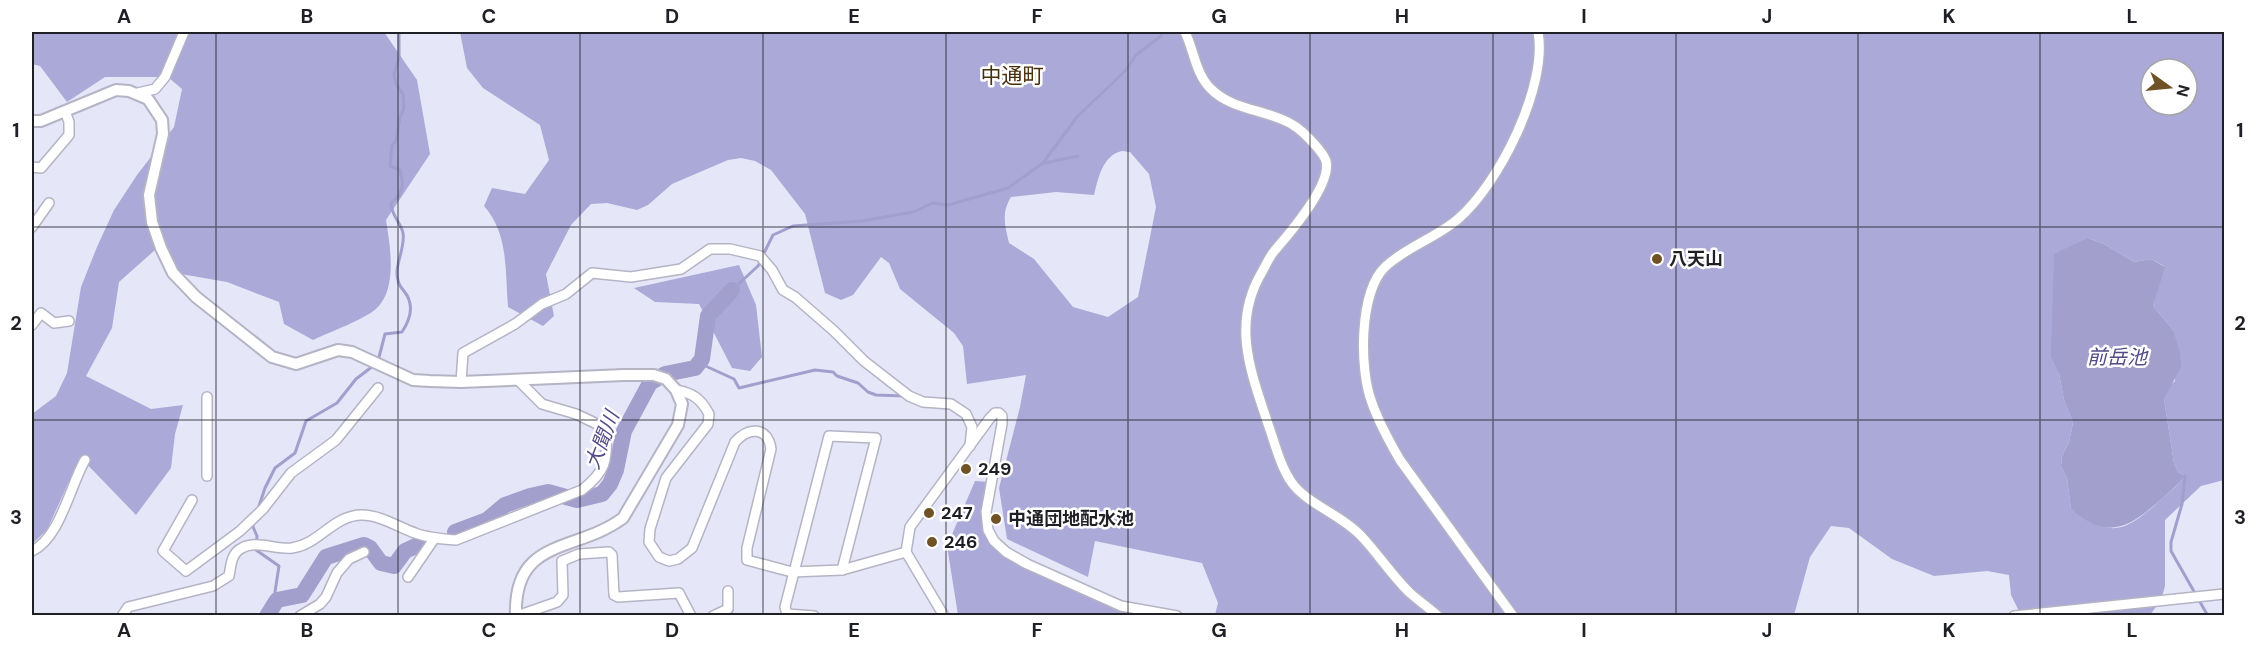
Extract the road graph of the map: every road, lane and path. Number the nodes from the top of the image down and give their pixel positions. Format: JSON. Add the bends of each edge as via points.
{"nodes":[{"id":1,"x":184,"y":32,"type":"edge"},
{"id":2,"x":1185,"y":32,"type":"edge"},
{"id":3,"x":1538,"y":32,"type":"edge"},
{"id":4,"x":138,"y":93,"type":"junction"},
{"id":5,"x":64,"y":111,"type":"junction"},
{"id":6,"x":32,"y":121,"type":"edge"},
{"id":7,"x":32,"y":167,"type":"edge"},
{"id":8,"x":49,"y":203,"type":"dead end"},
{"id":9,"x":32,"y":227,"type":"edge"},
{"id":10,"x":69,"y":321,"type":"dead end"},
{"id":11,"x":32,"y":325,"type":"edge"},
{"id":12,"x":518,"y":380,"type":"junction"},
{"id":13,"x":461,"y":382,"type":"junction"},
{"id":14,"x":378,"y":388,"type":"dead end"},
{"id":15,"x":676,"y":390,"type":"junction"},
{"id":16,"x":207,"y":397,"type":"dead end"},
{"id":17,"x":970,"y":446,"type":"junction"},
{"id":18,"x":85,"y":460,"type":"dead end"},
{"id":19,"x":207,"y":476,"type":"dead end"},
{"id":20,"x":192,"y":500,"type":"dead end"},
{"id":21,"x":434,"y":538,"type":"junction"},
{"id":22,"x":32,"y":551,"type":"edge"},
{"id":23,"x":364,"y":552,"type":"dead end"},
{"id":24,"x":906,"y":552,"type":"junction"},
{"id":25,"x":842,"y":570,"type":"junction"},
{"id":26,"x":792,"y":572,"type":"junction"},
{"id":27,"x":408,"y":577,"type":"dead end"},
{"id":28,"x":728,"y":591,"type":"dead end"},
{"id":29,"x":2224,"y":594,"type":"edge"},
{"id":30,"x":122,"y":615,"type":"edge"},
{"id":31,"x":300,"y":615,"type":"edge"},
{"id":32,"x":517,"y":615,"type":"edge"},
{"id":33,"x":692,"y":615,"type":"edge"},
{"id":34,"x":713,"y":615,"type":"edge"},
{"id":35,"x":814,"y":615,"type":"edge"},
{"id":36,"x":944,"y":615,"type":"edge"},
{"id":37,"x":1177,"y":615,"type":"edge"},
{"id":38,"x":1438,"y":615,"type":"edge"},
{"id":39,"x":1513,"y":615,"type":"edge"},
{"id":40,"x":2014,"y":615,"type":"edge"}],
"edges":[{"from":1,"to":4,"type":"street","via":[[165,77],[155,89]]},
{"from":2,"to":38,"type":"street","via":[[1209,87],[1234,104],[1294,126],[1307,136],[1327,164],[1309,209],[1275,249],[1246,307],[1252,375],[1282,464],[1304,495],[1365,539],[1409,592]]},
{"from":3,"to":39,"type":"street","via":[[1537,69],[1526,112],[1490,185],[1457,221],[1384,267],[1374,282],[1365,319],[1365,370],[1371,401],[1385,434]]},
{"from":4,"to":5,"type":"street","via":[[116,90]]},
{"from":4,"to":13,"type":"street","via":[[155,107],[162,120],[163,134],[149,195],[152,222],[173,273],[196,297],[272,357],[285,362],[296,364],[338,350],[352,352],[413,380]]},
{"from":5,"to":6,"type":"street"},
{"from":5,"to":7,"type":"street","via":[[69,135],[40,168]]},
{"from":8,"to":9,"type":"street"},
{"from":10,"to":11,"type":"street","via":[[54,323],[41,313]]},
{"from":12,"to":13,"type":"street"},
{"from":12,"to":15,"type":"street","via":[[654,375],[666,379]]},
{"from":12,"to":21,"type":"street","via":[[542,404],[576,414],[606,433],[608,454],[598,477],[582,490],[456,540]]},
{"from":13,"to":17,"type":"street","via":[[463,353],[542,304],[566,294],[592,273],[631,277],[681,268],[710,249],[730,249],[760,256],[783,290],[909,396],[923,402],[951,404],[966,414],[972,427]]},
{"from":14,"to":20,"type":"street","via":[[336,440],[291,473],[263,509],[186,571],[163,551]]},
{"from":15,"to":26,"type":"street","via":[[699,399],[709,414],[708,424],[666,478],[650,529],[649,542],[654,552],[669,561],[692,548],[735,442],[742,434],[756,431],[770,441],[771,449],[747,560]]},
{"from":15,"to":32,"type":"street","via":[[682,404],[678,425],[623,518],[611,528],[554,549],[530,563],[520,579]]},
{"from":16,"to":19,"type":"street"},
{"from":17,"to":24,"type":"street","via":[[910,527]]},
{"from":17,"to":37,"type":"street","via":[[990,418],[999,413],[1002,424],[986,512],[988,530],[1006,552],[1122,606]]},
{"from":18,"to":22,"type":"street","via":[[58,522],[40,548]]},
{"from":21,"to":27,"type":"street"},
{"from":21,"to":30,"type":"street","via":[[364,515],[345,517],[293,548],[241,548],[232,558],[229,576],[213,586],[128,607]]},
{"from":23,"to":31,"type":"street","via":[[349,559],[336,573],[320,604]]},
{"from":24,"to":25,"type":"street"},
{"from":24,"to":36,"type":"street"},
{"from":25,"to":26,"type":"street"},
{"from":25,"to":26,"type":"street","via":[[876,438],[829,436]]},
{"from":26,"to":35,"type":"street","via":[[787,614]]},
{"from":28,"to":34,"type":"street","via":[[728,609]]},
{"from":29,"to":40,"type":"street"},
{"from":32,"to":33,"type":"street","via":[[557,602],[563,595],[562,561],[579,554],[609,552],[614,595],[679,593]]}]}
